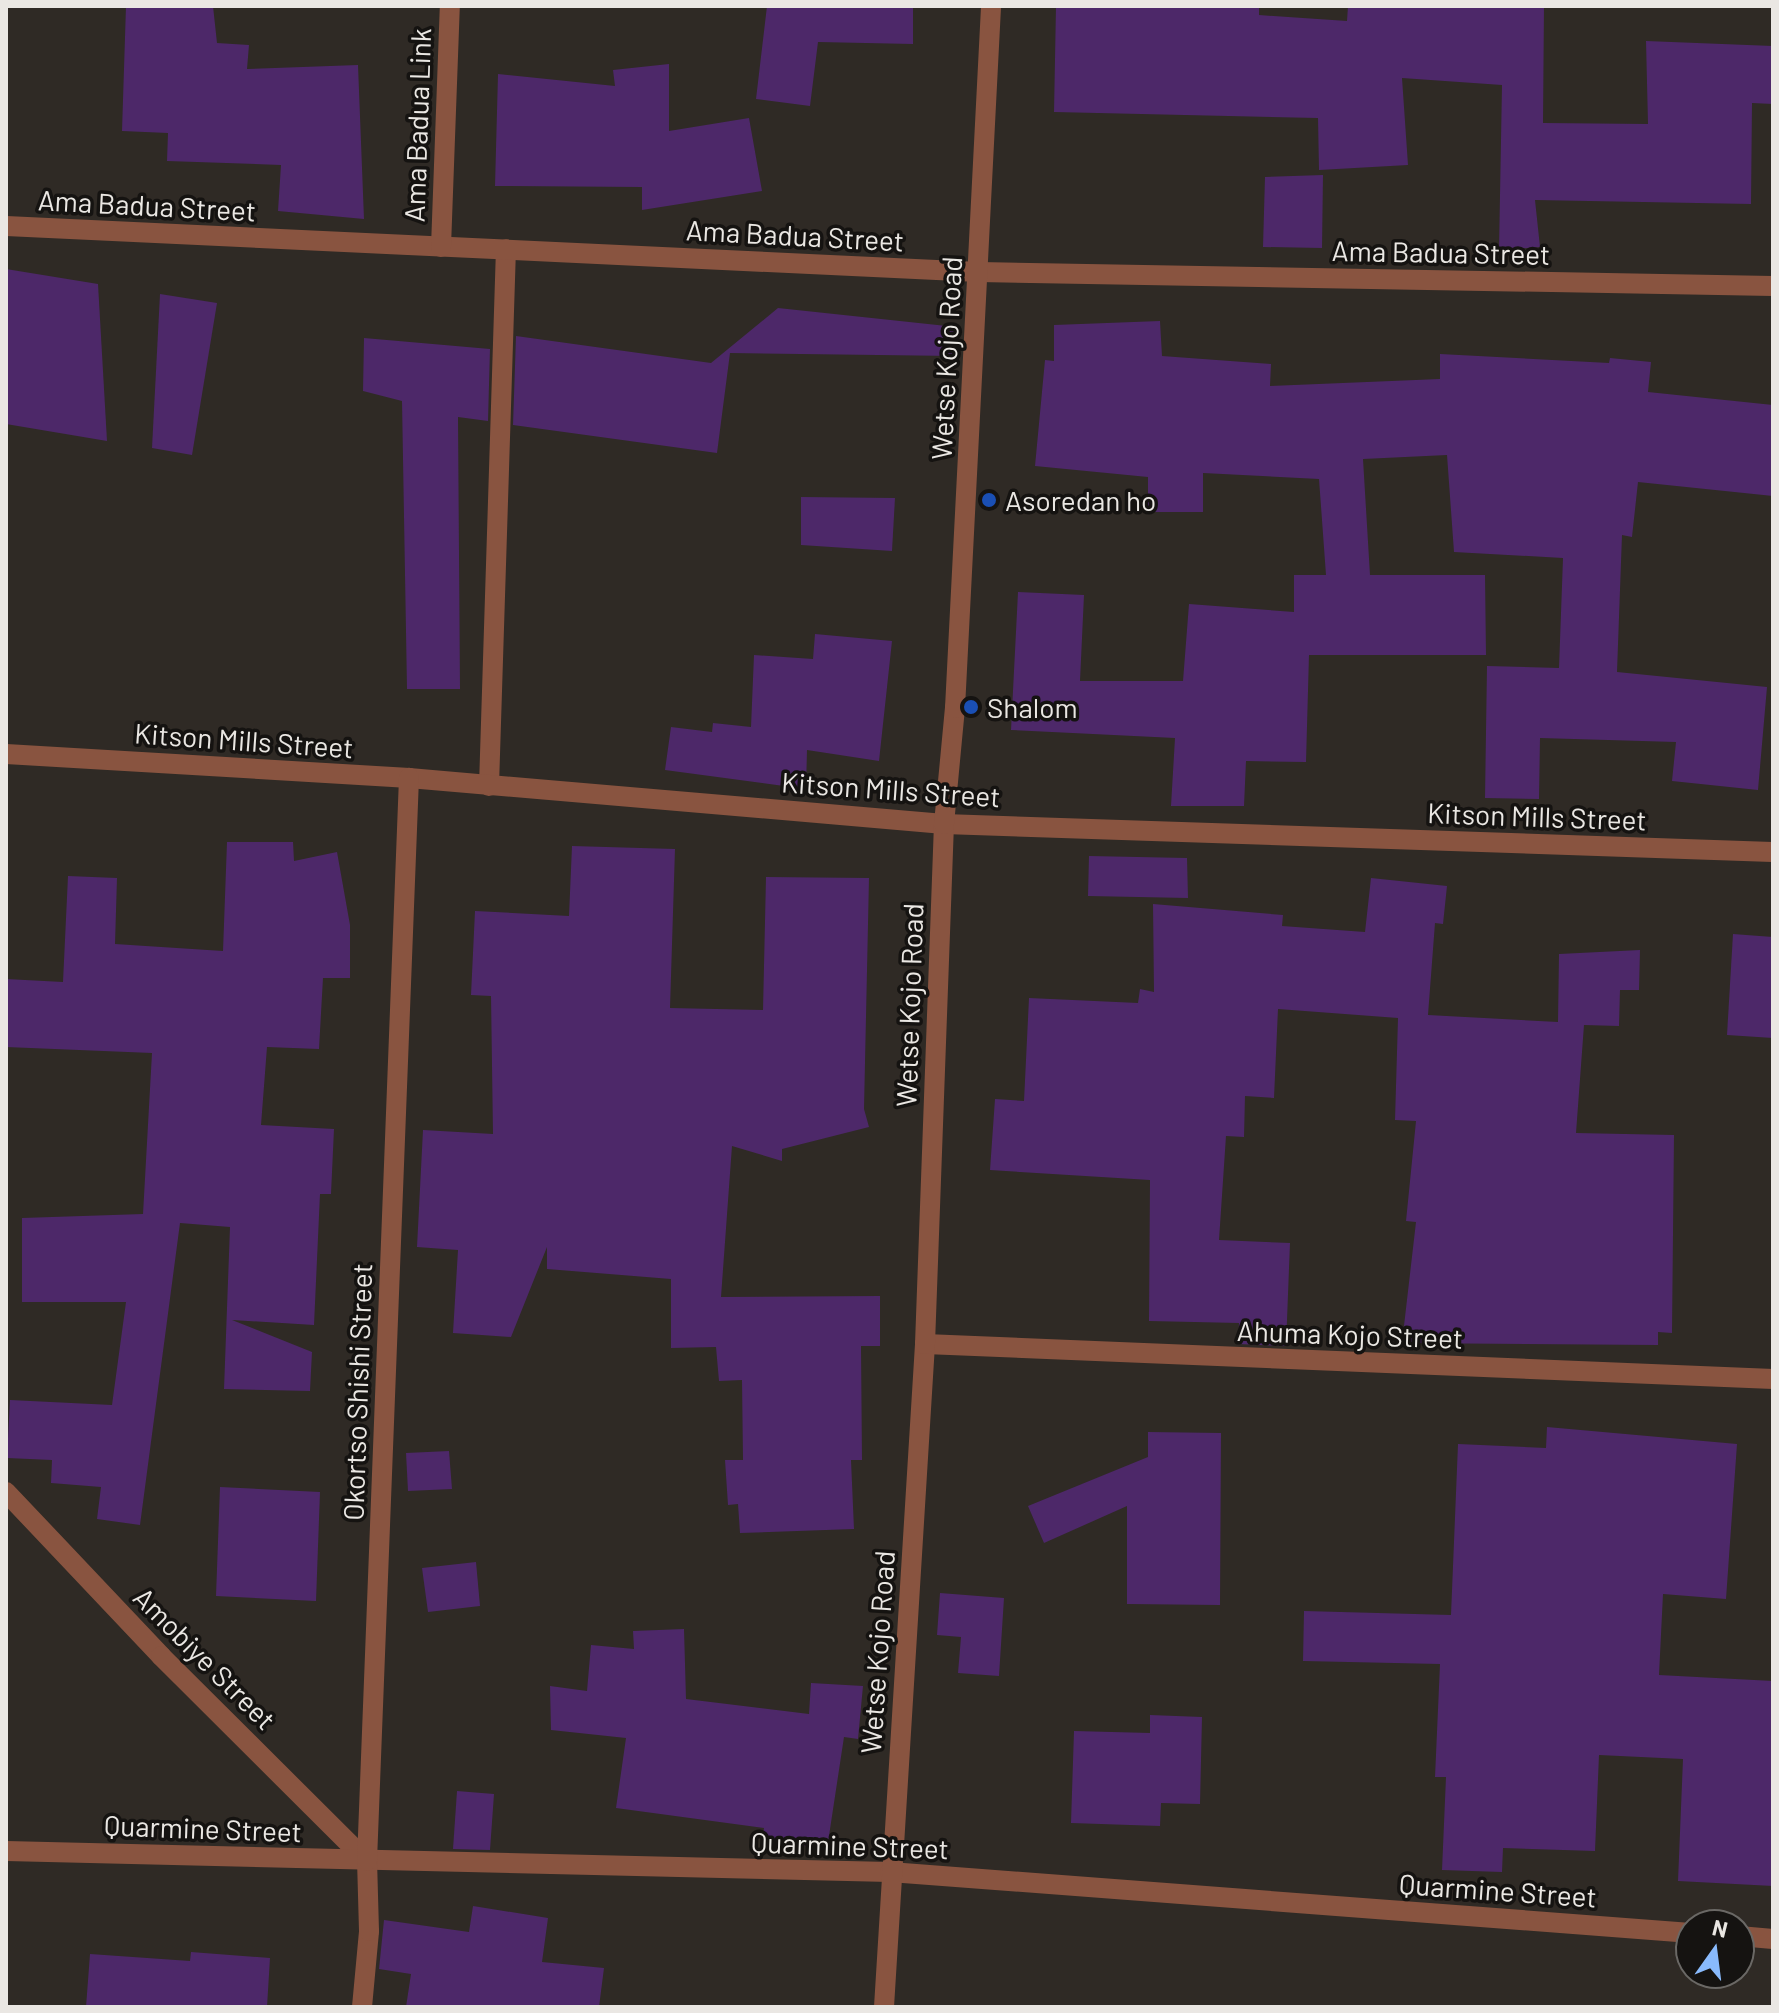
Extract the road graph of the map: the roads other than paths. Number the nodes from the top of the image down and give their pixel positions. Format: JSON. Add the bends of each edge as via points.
{"nodes":[{"id":1,"x":450,"y":6,"type":"edge"},
{"id":2,"x":991,"y":6,"type":"edge"},
{"id":3,"x":6,"y":226,"type":"edge"},
{"id":4,"x":441,"y":247,"type":"junction"},
{"id":5,"x":506,"y":249,"type":"junction"},
{"id":6,"x":979,"y":272,"type":"junction"},
{"id":7,"x":1773,"y":286,"type":"edge"},
{"id":8,"x":6,"y":754,"type":"edge"},
{"id":9,"x":409,"y":778,"type":"junction"},
{"id":10,"x":489,"y":786,"type":"junction"},
{"id":11,"x":944,"y":824,"type":"junction"},
{"id":12,"x":1773,"y":852,"type":"edge"},
{"id":13,"x":925,"y":1344,"type":"junction"},
{"id":14,"x":1773,"y":1379,"type":"edge"},
{"id":15,"x":6,"y":1492,"type":"edge"},
{"id":16,"x":6,"y":1851,"type":"edge"},
{"id":17,"x":367,"y":1861,"type":"junction"},
{"id":18,"x":890,"y":1872,"type":"junction"},
{"id":19,"x":1675,"y":1932,"type":"edge"},
{"id":20,"x":362,"y":2007,"type":"edge"},
{"id":21,"x":884,"y":2007,"type":"edge"}],
"edges":[{"from":1,"to":4,"type":"street","name":"Ama Badua Link"},
{"from":2,"to":6,"type":"street","name":"Wetse Kojo Road"},
{"from":3,"to":4,"type":"street","name":"Ama Badua Street"},
{"from":4,"to":5,"type":"street","name":"Ama Badua Street"},
{"from":5,"to":6,"type":"street","name":"Ama Badua Street"},
{"from":5,"to":10,"type":"street"},
{"from":6,"to":7,"type":"street","name":"Ama Badua Street"},
{"from":6,"to":11,"type":"street","name":"Wetse Kojo Road"},
{"from":8,"to":9,"type":"street","name":"Kitson Mills Street"},
{"from":9,"to":10,"type":"street","name":"Kitson Mills Street"},
{"from":9,"to":17,"type":"street","name":"Okortso Shishi Street"},
{"from":10,"to":11,"type":"street","name":"Kitson Mills Street"},
{"from":11,"to":12,"type":"street","name":"Kitson Mills Street"},
{"from":11,"to":13,"type":"street","name":"Wetse Kojo Road"},
{"from":13,"to":14,"type":"street","name":"Ahuma Kojo Street"},
{"from":13,"to":18,"type":"street","name":"Wetse Kojo Road"},
{"from":15,"to":17,"type":"street","name":"Amobiye Street"},
{"from":16,"to":17,"type":"street","name":"Quarmine Street"},
{"from":17,"to":18,"type":"street","name":"Quarmine Street"},
{"from":17,"to":20,"type":"street","name":"Okortso Shishi Street","via":[[369,1931]]},
{"from":18,"to":19,"type":"street","name":"Quarmine Street"},
{"from":18,"to":21,"type":"street","name":"Wetse Kojo Road"}]}
